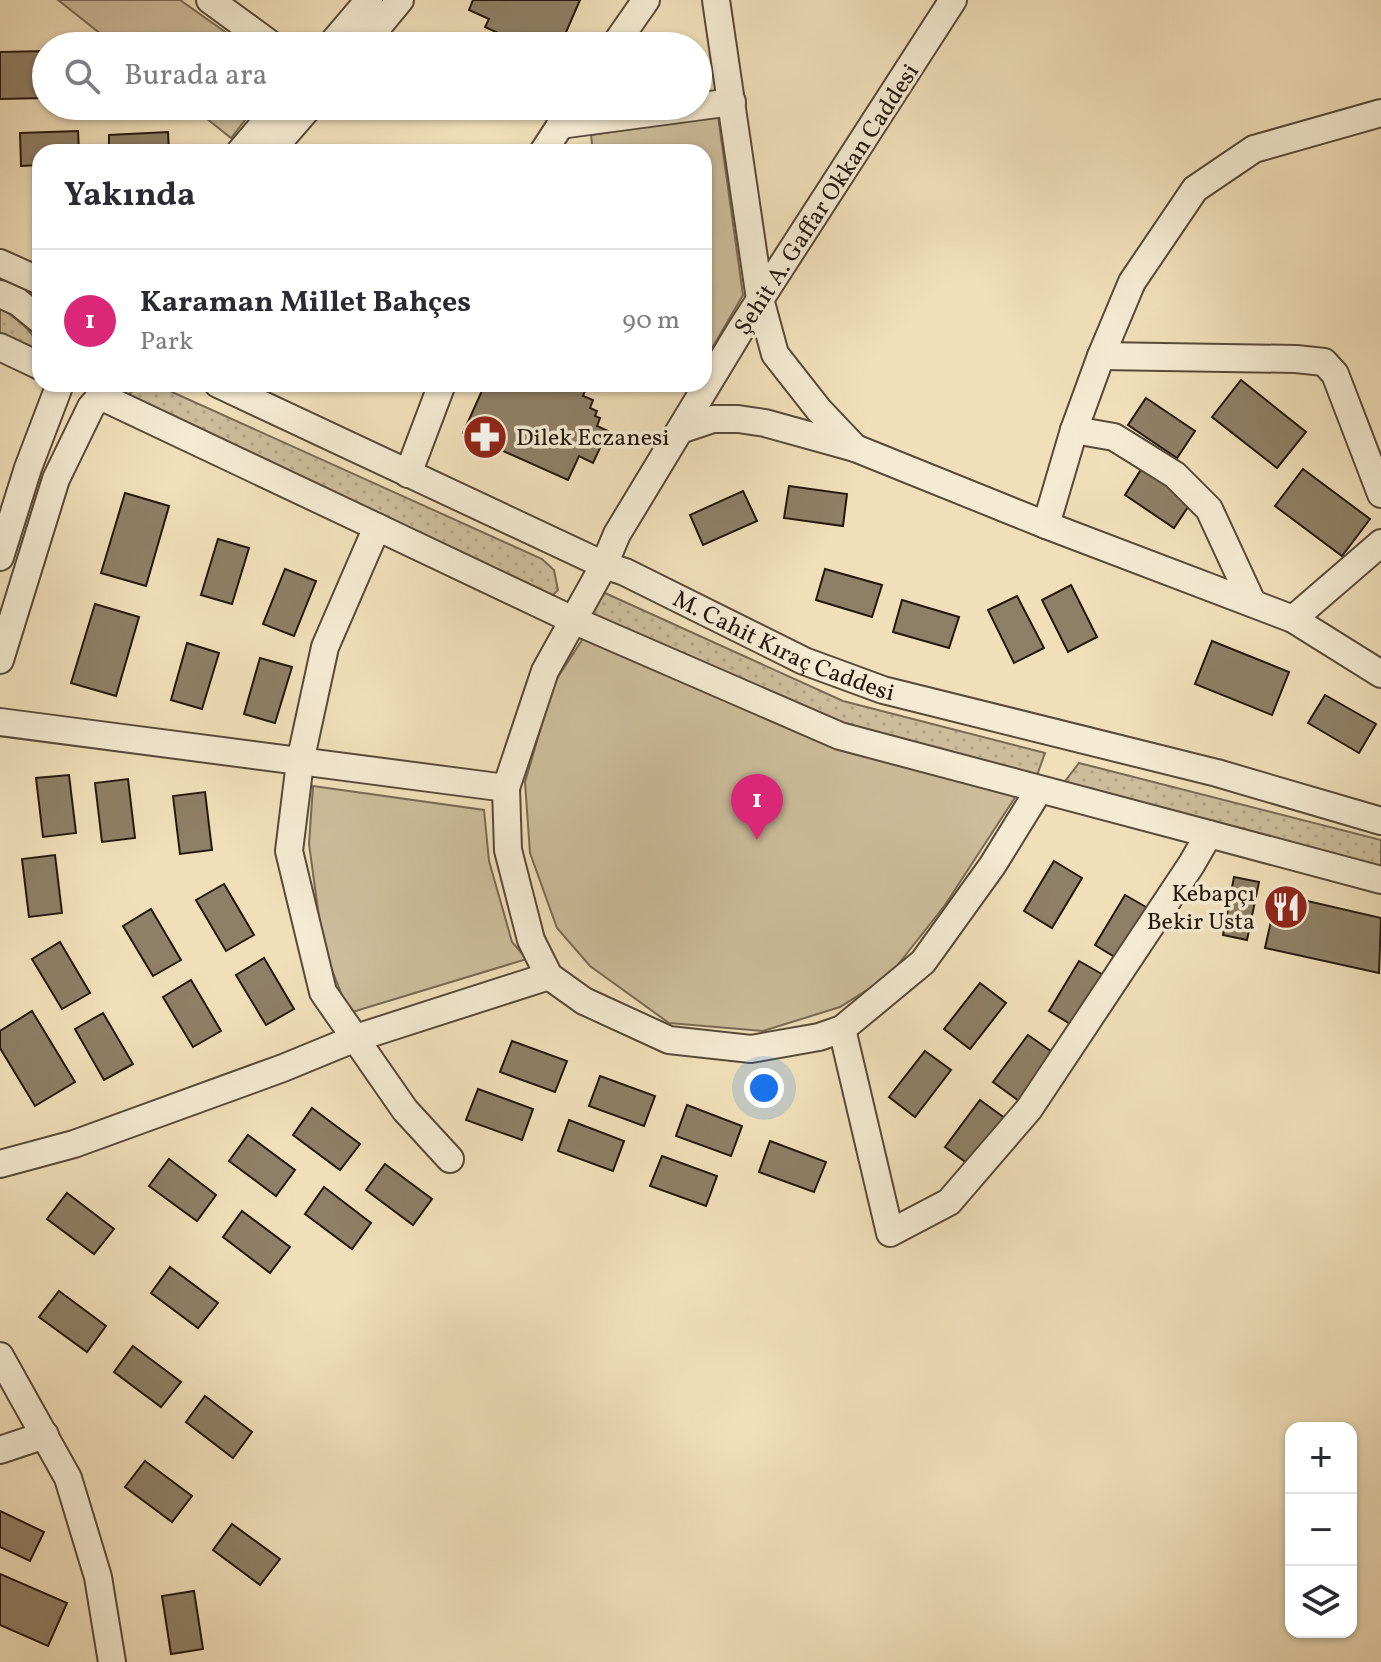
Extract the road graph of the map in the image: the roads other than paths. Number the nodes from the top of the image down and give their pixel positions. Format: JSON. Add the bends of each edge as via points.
{"nodes":[{"id":1,"x":210,"y":0,"type":"edge"},
{"id":2,"x":369,"y":0,"type":"edge"},
{"id":3,"x":400,"y":0,"type":"edge"},
{"id":4,"x":646,"y":0,"type":"edge"},
{"id":5,"x":716,"y":0,"type":"edge"},
{"id":6,"x":953,"y":0,"type":"edge"},
{"id":7,"x":254,"y":32,"type":"edge"},
{"id":8,"x":342,"y":32,"type":"edge"},
{"id":9,"x":374,"y":32,"type":"edge"},
{"id":10,"x":624,"y":32,"type":"edge"},
{"id":11,"x":732,"y":102,"type":"junction"},
{"id":12,"x":712,"y":104,"type":"edge"},
{"id":13,"x":1381,"y":113,"type":"edge"},
{"id":14,"x":267,"y":120,"type":"edge"},
{"id":15,"x":298,"y":120,"type":"edge"},
{"id":16,"x":563,"y":120,"type":"edge"},
{"id":17,"x":247,"y":144,"type":"edge"},
{"id":18,"x":277,"y":144,"type":"edge"},
{"id":19,"x":548,"y":144,"type":"edge"},
{"id":20,"x":0,"y":263,"type":"edge"},
{"id":21,"x":32,"y":277,"type":"edge"},
{"id":22,"x":0,"y":294,"type":"edge"},
{"id":23,"x":760,"y":299,"type":"junction"},
{"id":24,"x":32,"y":313,"type":"edge"},
{"id":25,"x":0,"y":347,"type":"edge"},
{"id":26,"x":1101,"y":356,"type":"junction"},
{"id":27,"x":32,"y":362,"type":"edge"},
{"id":28,"x":712,"y":380,"type":"edge"},
{"id":29,"x":57,"y":392,"type":"edge"},
{"id":30,"x":103,"y":392,"type":"edge"},
{"id":31,"x":109,"y":392,"type":"edge"},
{"id":32,"x":235,"y":392,"type":"edge"},
{"id":33,"x":439,"y":392,"type":"edge"},
{"id":34,"x":705,"y":392,"type":"edge"},
{"id":35,"x":683,"y":429,"type":"junction"},
{"id":36,"x":1074,"y":430,"type":"junction"},
{"id":37,"x":855,"y":448,"type":"junction"},
{"id":38,"x":408,"y":474,"type":"junction"},
{"id":39,"x":1381,"y":494,"type":"edge"},
{"id":40,"x":1046,"y":525,"type":"junction"},
{"id":41,"x":377,"y":527,"type":"junction"},
{"id":42,"x":1381,"y":543,"type":"edge"},
{"id":43,"x":0,"y":557,"type":"edge"},
{"id":44,"x":604,"y":565,"type":"junction"},
{"id":45,"x":1252,"y":602,"type":"junction"},
{"id":46,"x":1293,"y":619,"type":"junction"},
{"id":47,"x":573,"y":620,"type":"junction"},
{"id":48,"x":0,"y":660,"type":"edge"},
{"id":49,"x":1381,"y":674,"type":"edge"},
{"id":50,"x":0,"y":722,"type":"edge"},
{"id":51,"x":300,"y":762,"type":"junction"},
{"id":52,"x":506,"y":788,"type":"junction"},
{"id":53,"x":1039,"y":790,"type":"junction"},
{"id":54,"x":1381,"y":821,"type":"edge"},
{"id":55,"x":1209,"y":834,"type":"junction"},
{"id":56,"x":1381,"y":880,"type":"edge"},
{"id":57,"x":549,"y":976,"type":"junction"},
{"id":58,"x":842,"y":1029,"type":"junction"},
{"id":59,"x":356,"y":1038,"type":"junction"},
{"id":60,"x":450,"y":1159,"type":"dead end"},
{"id":61,"x":0,"y":1164,"type":"edge"},
{"id":62,"x":0,"y":1356,"type":"edge"},
{"id":63,"x":45,"y":1435,"type":"junction"},
{"id":64,"x":0,"y":1450,"type":"edge"},
{"id":65,"x":112,"y":1662,"type":"edge"}],
"edges":[{"from":1,"to":7,"type":"street"},
{"from":2,"to":8,"type":"street"},
{"from":3,"to":9,"type":"street"},
{"from":4,"to":10,"type":"street"},
{"from":5,"to":11,"type":"street"},
{"from":6,"to":23,"type":"street","name":"Şehit A. Gaffar Okkan Caddesi"},
{"from":11,"to":12,"type":"street"},
{"from":11,"to":23,"type":"street"},
{"from":13,"to":26,"type":"street","via":[[1254,149],[1195,189],[1132,282]]},
{"from":14,"to":17,"type":"street"},
{"from":15,"to":18,"type":"street"},
{"from":16,"to":19,"type":"street"},
{"from":20,"to":21,"type":"street"},
{"from":22,"to":24,"type":"street"},
{"from":23,"to":28,"type":"street","name":"Şehit A. Gaffar Okkan Caddesi"},
{"from":23,"to":37,"type":"street","via":[[775,354]]},
{"from":25,"to":27,"type":"street"},
{"from":26,"to":36,"type":"street"},
{"from":26,"to":39,"type":"street","via":[[1324,362],[1335,374]]},
{"from":29,"to":43,"type":"street"},
{"from":30,"to":48,"type":"street","via":[[56,479]]},
{"from":31,"to":41,"type":"street"},
{"from":32,"to":38,"type":"street","name":"M. Cahit Kıraç Caddesi"},
{"from":33,"to":38,"type":"street"},
{"from":34,"to":35,"type":"street","name":"Şehit A. Gaffar Okkan Caddesi"},
{"from":35,"to":37,"type":"street","via":[[713,419],[738,419]]},
{"from":35,"to":44,"type":"street","name":"Şehit A. Gaffar Okkan Caddesi","via":[[617,534]]},
{"from":36,"to":40,"type":"street"},
{"from":36,"to":45,"type":"street","via":[[1114,437],[1175,475],[1209,509]]},
{"from":37,"to":40,"type":"street"},
{"from":38,"to":44,"type":"street","name":"M. Cahit Kıraç Caddesi"},
{"from":40,"to":45,"type":"street"},
{"from":41,"to":47,"type":"street"},
{"from":41,"to":51,"type":"street","via":[[325,647]]},
{"from":42,"to":46,"type":"street"},
{"from":44,"to":47,"type":"street","name":"Şehit A. Gaffar Okkan Caddesi"},
{"from":44,"to":54,"type":"street","name":"M. Cahit Kıraç Caddesi","via":[[804,661],[883,690],[1217,773]]},
{"from":45,"to":46,"type":"street"},
{"from":46,"to":49,"type":"street"},
{"from":47,"to":52,"type":"street","name":"Şehit A. Gaffar Okkan Caddesi","via":[[545,671]]},
{"from":47,"to":53,"type":"street","via":[[840,736]]},
{"from":50,"to":51,"type":"street"},
{"from":51,"to":52,"type":"street"},
{"from":51,"to":59,"type":"street","via":[[289,851],[323,992]]},
{"from":52,"to":57,"type":"street","via":[[508,850],[531,940]]},
{"from":53,"to":55,"type":"street"},
{"from":53,"to":58,"type":"street","via":[[923,962]]},
{"from":55,"to":56,"type":"street"},
{"from":55,"to":58,"type":"street","via":[[1029,1109],[949,1202],[890,1233]]},
{"from":57,"to":58,"type":"street","via":[[584,1001],[669,1040],[751,1049]]},
{"from":57,"to":59,"type":"street"},
{"from":59,"to":60,"type":"street","via":[[405,1110]]},
{"from":59,"to":61,"type":"street","via":[[74,1144]]},
{"from":62,"to":63,"type":"street"},
{"from":63,"to":64,"type":"street"},
{"from":63,"to":65,"type":"street","via":[[68,1478],[94,1563]]}]}
